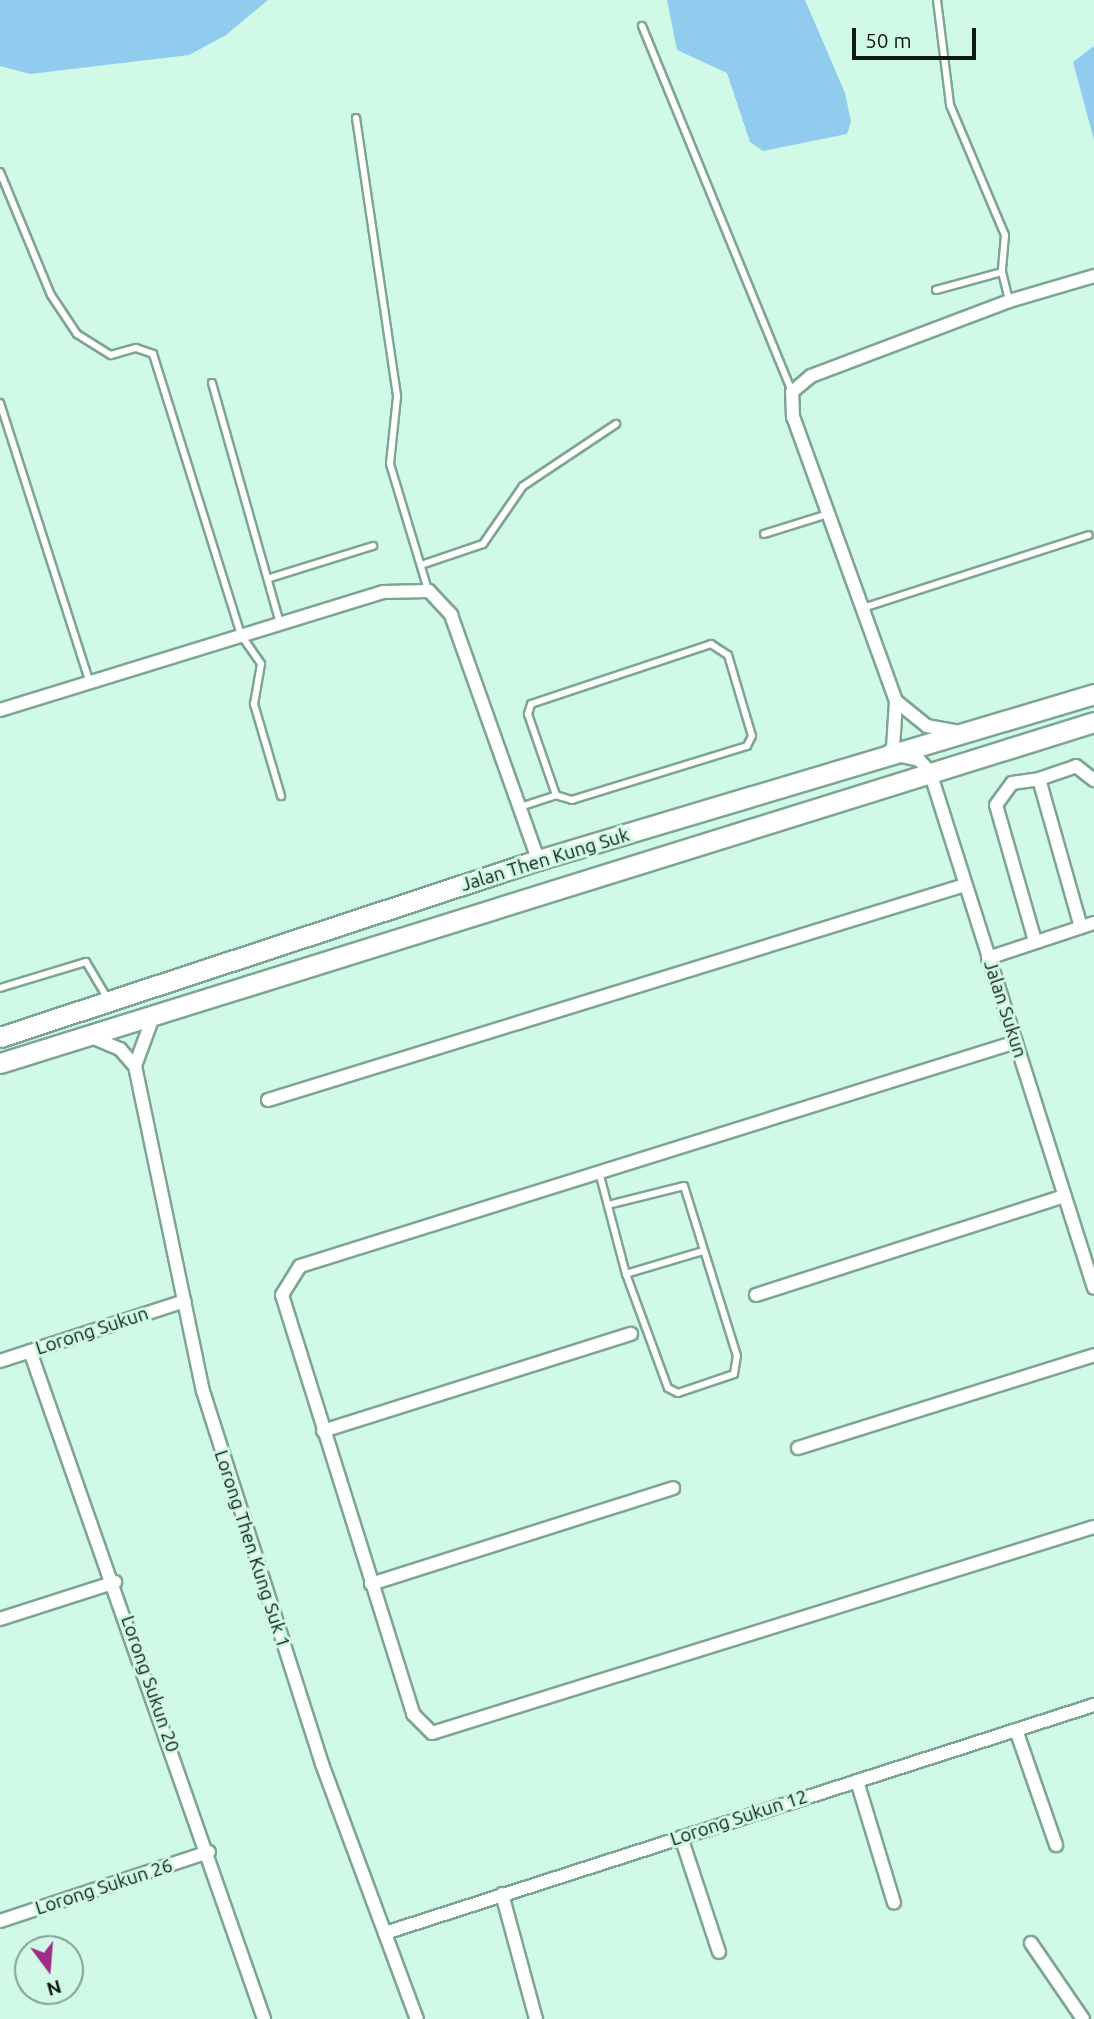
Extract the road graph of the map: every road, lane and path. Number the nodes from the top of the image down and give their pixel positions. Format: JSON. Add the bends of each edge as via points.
{"nodes":[{"id":1,"x":937,"y":0,"type":"edge"},
{"id":2,"x":642,"y":26,"type":"dead end"},
{"id":3,"x":356,"y":118,"type":"dead end"},
{"id":4,"x":0,"y":172,"type":"edge"},
{"id":5,"x":1002,"y":272,"type":"junction"},
{"id":6,"x":1094,"y":276,"type":"edge"},
{"id":7,"x":936,"y":290,"type":"dead end"},
{"id":8,"x":1009,"y":301,"type":"junction"},
{"id":9,"x":212,"y":383,"type":"dead end"},
{"id":10,"x":792,"y":392,"type":"junction"},
{"id":11,"x":0,"y":403,"type":"edge"},
{"id":12,"x":616,"y":424,"type":"dead end"},
{"id":13,"x":828,"y":514,"type":"junction"},
{"id":14,"x":764,"y":534,"type":"dead end"},
{"id":15,"x":1089,"y":535,"type":"dead end"},
{"id":16,"x":373,"y":546,"type":"dead end"},
{"id":17,"x":421,"y":565,"type":"junction"},
{"id":18,"x":270,"y":578,"type":"junction"},
{"id":19,"x":429,"y":592,"type":"junction"},
{"id":20,"x":863,"y":608,"type":"junction"},
{"id":21,"x":280,"y":623,"type":"junction"},
{"id":22,"x":241,"y":635,"type":"junction"},
{"id":23,"x":89,"y":681,"type":"junction"},
{"id":24,"x":1094,"y":694,"type":"edge"},
{"id":25,"x":896,"y":701,"type":"junction"},
{"id":26,"x":0,"y":710,"type":"edge"},
{"id":27,"x":1094,"y":722,"type":"edge"},
{"id":28,"x":972,"y":731,"type":"junction"},
{"id":29,"x":888,"y":756,"type":"junction"},
{"id":30,"x":930,"y":772,"type":"junction"},
{"id":31,"x":1038,"y":779,"type":"junction"},
{"id":32,"x":1094,"y":780,"type":"edge"},
{"id":33,"x":555,"y":795,"type":"junction"},
{"id":34,"x":281,"y":796,"type":"dead end"},
{"id":35,"x":520,"y":807,"type":"junction"},
{"id":36,"x":538,"y":860,"type":"junction"},
{"id":37,"x":596,"y":873,"type":"junction"},
{"id":38,"x":962,"y":886,"type":"junction"},
{"id":39,"x":513,"y":898,"type":"junction"},
{"id":40,"x":1087,"y":925,"type":"edge"},
{"id":41,"x":1035,"y":941,"type":"junction"},
{"id":42,"x":988,"y":958,"type":"junction"},
{"id":43,"x":0,"y":988,"type":"edge"},
{"id":44,"x":108,"y":1002,"type":"junction"},
{"id":45,"x":157,"y":1012,"type":"junction"},
{"id":46,"x":83,"y":1034,"type":"junction"},
{"id":47,"x":0,"y":1036,"type":"edge"},
{"id":48,"x":1016,"y":1042,"type":"junction"},
{"id":49,"x":0,"y":1063,"type":"edge"},
{"id":50,"x":135,"y":1066,"type":"junction"},
{"id":51,"x":268,"y":1100,"type":"dead end"},
{"id":52,"x":599,"y":1172,"type":"junction"},
{"id":53,"x":1065,"y":1196,"type":"junction"},
{"id":54,"x":608,"y":1205,"type":"junction"},
{"id":55,"x":704,"y":1251,"type":"junction"},
{"id":56,"x":626,"y":1274,"type":"junction"},
{"id":57,"x":1094,"y":1288,"type":"edge"},
{"id":58,"x":756,"y":1296,"type":"dead end"},
{"id":59,"x":185,"y":1301,"type":"junction"},
{"id":60,"x":631,"y":1334,"type":"dead end"},
{"id":61,"x":30,"y":1351,"type":"junction"},
{"id":62,"x":1094,"y":1355,"type":"edge"},
{"id":63,"x":0,"y":1361,"type":"edge"},
{"id":64,"x":323,"y":1431,"type":"junction"},
{"id":65,"x":798,"y":1448,"type":"dead end"},
{"id":66,"x":673,"y":1488,"type":"dead end"},
{"id":67,"x":1094,"y":1527,"type":"edge"},
{"id":68,"x":115,"y":1582,"type":"junction"},
{"id":69,"x":371,"y":1584,"type":"junction"},
{"id":70,"x":0,"y":1619,"type":"edge"},
{"id":71,"x":1094,"y":1705,"type":"edge"},
{"id":72,"x":1016,"y":1730,"type":"junction"},
{"id":73,"x":858,"y":1781,"type":"junction"},
{"id":74,"x":681,"y":1837,"type":"junction"},
{"id":75,"x":1056,"y":1845,"type":"dead end"},
{"id":76,"x":209,"y":1853,"type":"junction"},
{"id":77,"x":502,"y":1894,"type":"junction"},
{"id":78,"x":894,"y":1903,"type":"dead end"},
{"id":79,"x":0,"y":1921,"type":"edge"},
{"id":80,"x":385,"y":1933,"type":"junction"},
{"id":81,"x":1031,"y":1943,"type":"dead end"},
{"id":82,"x":719,"y":1952,"type":"dead end"},
{"id":83,"x":264,"y":2019,"type":"edge"},
{"id":84,"x":417,"y":2019,"type":"edge"},
{"id":85,"x":536,"y":2019,"type":"edge"},
{"id":86,"x":1083,"y":2019,"type":"edge"}],
"edges":[{"from":1,"to":5,"type":"lane","via":[[950,105],[1005,235]]},
{"from":2,"to":10,"type":"lane"},
{"from":3,"to":17,"type":"lane","via":[[397,397],[390,464]]},
{"from":4,"to":22,"type":"lane","via":[[51,295],[77,334],[111,355],[136,348],[153,354]]},
{"from":5,"to":7,"type":"lane"},
{"from":5,"to":8,"type":"lane"},
{"from":6,"to":8,"type":"street"},
{"from":8,"to":10,"type":"street","via":[[811,376]]},
{"from":9,"to":18,"type":"lane"},
{"from":10,"to":13,"type":"street","via":[[793,416]]},
{"from":11,"to":23,"type":"lane"},
{"from":12,"to":17,"type":"lane","via":[[523,486],[483,544]]},
{"from":13,"to":14,"type":"lane"},
{"from":13,"to":20,"type":"street"},
{"from":15,"to":20,"type":"lane"},
{"from":16,"to":18,"type":"lane"},
{"from":17,"to":19,"type":"lane"},
{"from":18,"to":21,"type":"lane"},
{"from":19,"to":21,"type":"street","via":[[396,589]]},
{"from":19,"to":35,"type":"street","via":[[451,615]]},
{"from":20,"to":25,"type":"street"},
{"from":21,"to":22,"type":"street"},
{"from":22,"to":23,"type":"street"},
{"from":22,"to":34,"type":"lane","via":[[261,664],[254,704]]},
{"from":23,"to":26,"type":"street"},
{"from":24,"to":28,"type":"street","name":"Jalan Then Kung Suk"},
{"from":25,"to":28,"type":"street","via":[[926,726]]},
{"from":25,"to":29,"type":"street","via":[[893,748]]},
{"from":27,"to":30,"type":"street","name":"Jalan Then Kung Suk"},
{"from":28,"to":29,"type":"street","name":"Jalan Then Kung Suk"},
{"from":29,"to":30,"type":"street","via":[[919,760]]},
{"from":29,"to":36,"type":"street","name":"Jalan Then Kung Suk"},
{"from":30,"to":37,"type":"street","name":"Jalan Then Kung Suk"},
{"from":30,"to":38,"type":"street","name":"Jalan Sukun"},
{"from":31,"to":32,"type":"street","via":[[1076,766]]},
{"from":31,"to":40,"type":"street"},
{"from":31,"to":41,"type":"street","via":[[1012,783],[996,805]]},
{"from":33,"to":33,"type":"lane","via":[[572,800],[747,746],[752,736],[726,650],[710,645],[531,704],[528,713]]},
{"from":33,"to":35,"type":"lane"},
{"from":35,"to":36,"type":"street"},
{"from":36,"to":37,"type":"street"},
{"from":36,"to":39,"type":"street","via":[[534,877]]},
{"from":36,"to":44,"type":"street","name":"Jalan Then Kung Suk"},
{"from":37,"to":39,"type":"street","name":"Jalan Then Kung Suk"},
{"from":38,"to":42,"type":"street","name":"Jalan Sukun"},
{"from":38,"to":51,"type":"street"},
{"from":39,"to":45,"type":"street","name":"Jalan Then Kung Suk"},
{"from":40,"to":41,"type":"street"},
{"from":41,"to":42,"type":"street"},
{"from":42,"to":48,"type":"street","name":"Jalan Sukun"},
{"from":43,"to":44,"type":"lane","via":[[86,962],[96,969]]},
{"from":44,"to":47,"type":"street","name":"Jalan Then Kung Suk"},
{"from":45,"to":46,"type":"street","name":"Jalan Then Kung Suk"},
{"from":45,"to":50,"type":"street","via":[[143,1034]]},
{"from":46,"to":49,"type":"street","name":"Jalan Then Kung Suk"},
{"from":46,"to":50,"type":"street","via":[[120,1049]]},
{"from":48,"to":52,"type":"street"},
{"from":48,"to":53,"type":"street","name":"Jalan Sukun"},
{"from":50,"to":59,"type":"street","name":"Lorong Then Kung Suk 1"},
{"from":52,"to":54,"type":"lane"},
{"from":52,"to":64,"type":"street","via":[[294,1270],[282,1295]]},
{"from":53,"to":57,"type":"street","name":"Jalan Sukun"},
{"from":53,"to":58,"type":"street"},
{"from":54,"to":55,"type":"lane","via":[[684,1186]]},
{"from":54,"to":56,"type":"lane"},
{"from":55,"to":56,"type":"lane"},
{"from":55,"to":56,"type":"lane","via":[[738,1365],[727,1377],[678,1393],[666,1385]]},
{"from":59,"to":61,"type":"street","name":"Lorong Sukun"},
{"from":59,"to":80,"type":"street","name":"Lorong Then Kung Suk 1","via":[[232,1490]]},
{"from":60,"to":64,"type":"street"},
{"from":61,"to":63,"type":"street","name":"Lorong Sukun"},
{"from":61,"to":68,"type":"street","name":"Lorong Sukun 20"},
{"from":62,"to":65,"type":"street"},
{"from":64,"to":69,"type":"street"},
{"from":66,"to":69,"type":"street"},
{"from":67,"to":69,"type":"street","via":[[443,1733],[416,1722]]},
{"from":68,"to":70,"type":"street"},
{"from":68,"to":76,"type":"street","name":"Lorong Sukun 20"},
{"from":71,"to":72,"type":"street","name":"Lorong Sukun 12"},
{"from":72,"to":73,"type":"street","name":"Lorong Sukun 12"},
{"from":72,"to":75,"type":"street"},
{"from":73,"to":74,"type":"street","name":"Lorong Sukun 12"},
{"from":73,"to":78,"type":"street"},
{"from":74,"to":77,"type":"street","name":"Lorong Sukun 12"},
{"from":74,"to":82,"type":"street"},
{"from":76,"to":79,"type":"street","name":"Lorong Sukun 26"},
{"from":76,"to":83,"type":"street","name":"Lorong Sukun 20"},
{"from":77,"to":80,"type":"street","name":"Lorong Sukun 12"},
{"from":77,"to":85,"type":"street"},
{"from":80,"to":84,"type":"street","name":"Lorong Then Kung Suk 1"},
{"from":81,"to":86,"type":"street"}]}
